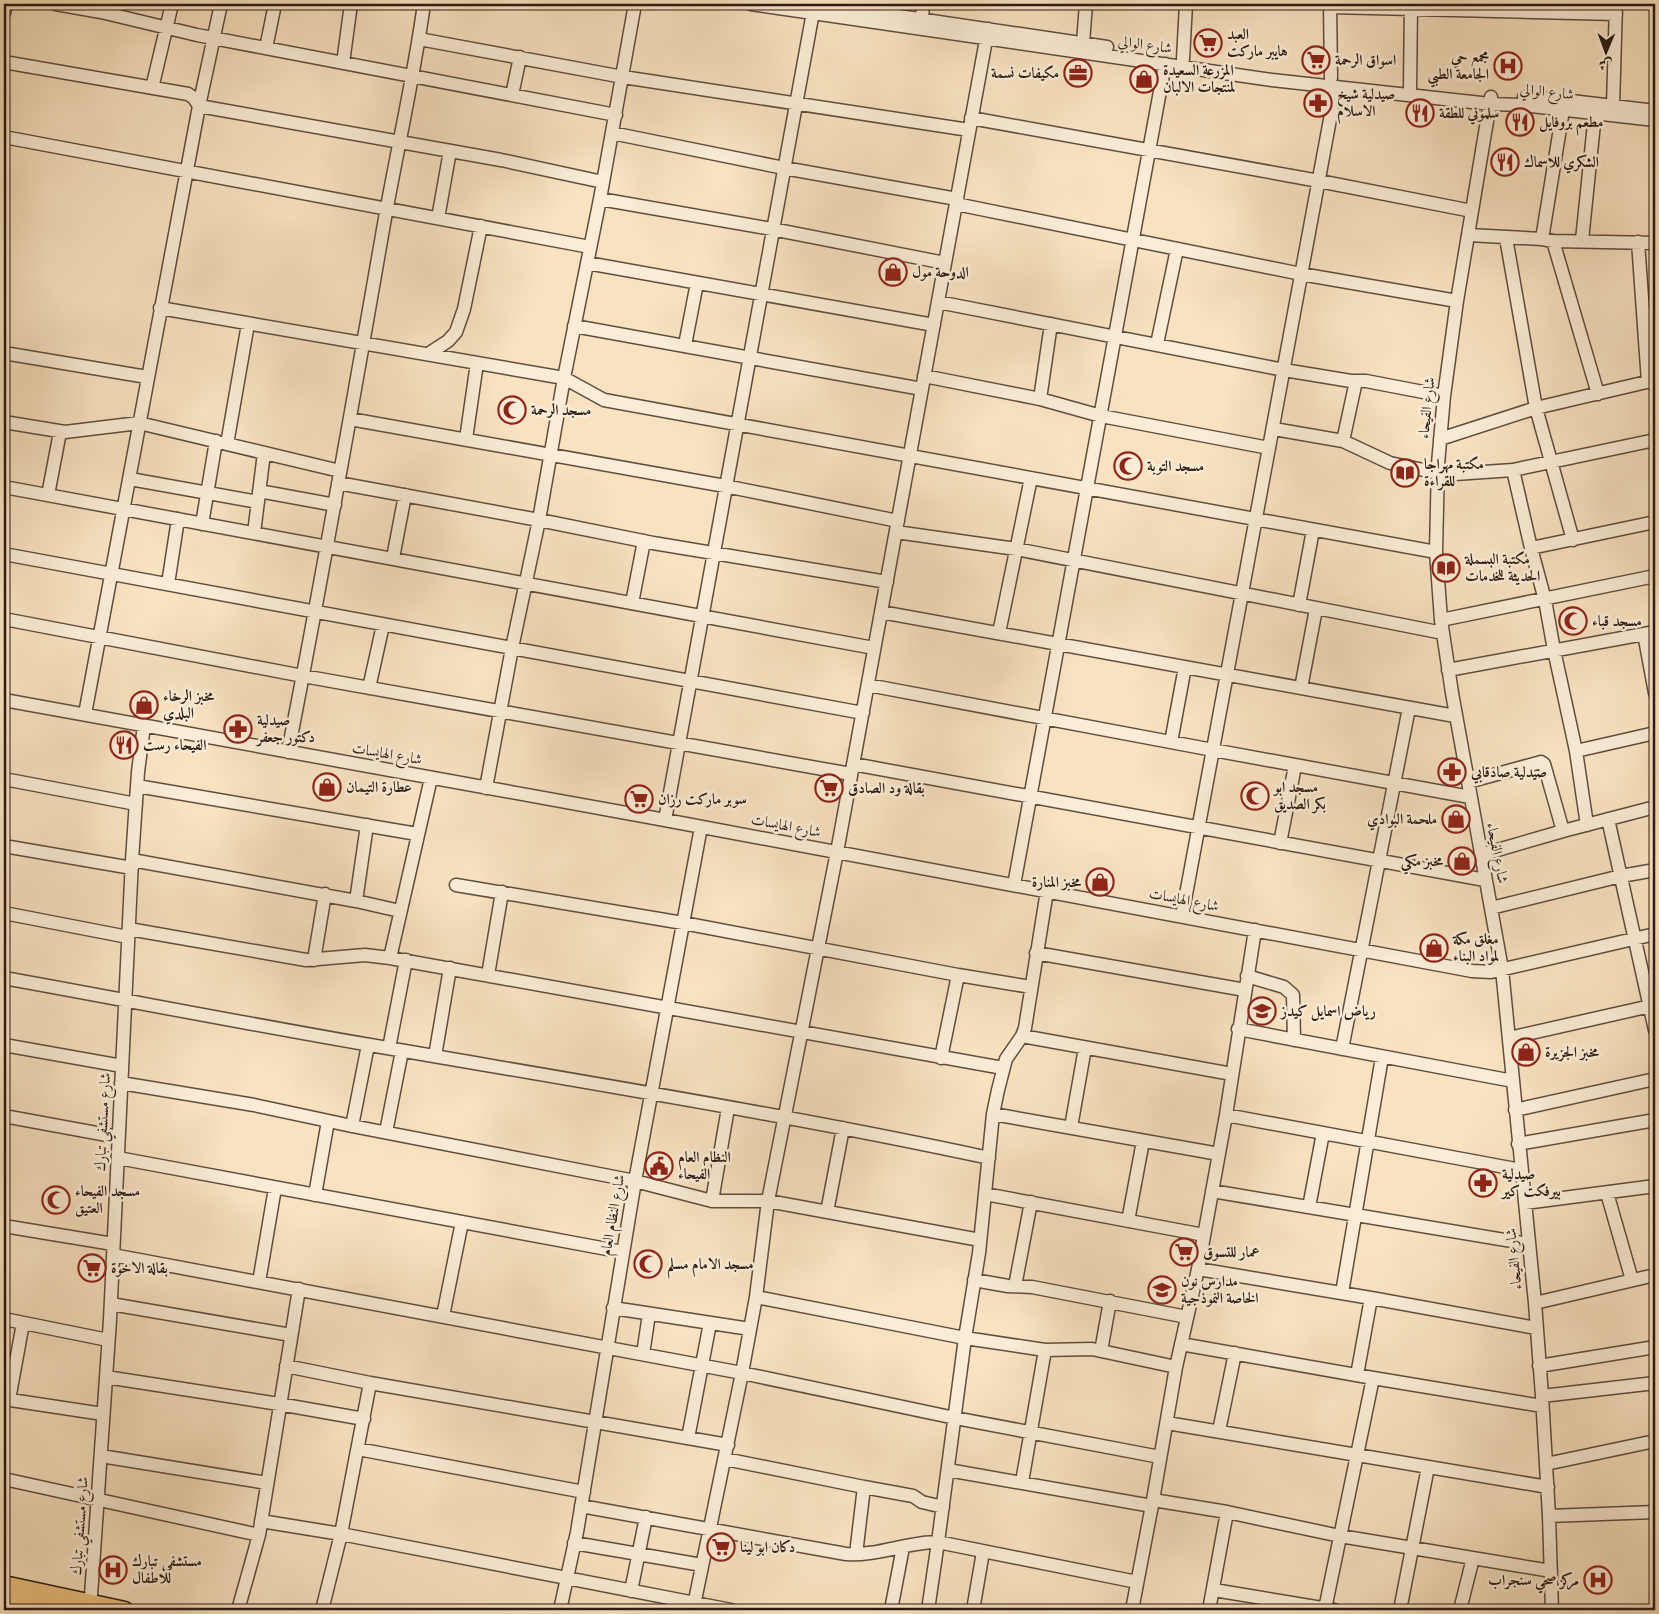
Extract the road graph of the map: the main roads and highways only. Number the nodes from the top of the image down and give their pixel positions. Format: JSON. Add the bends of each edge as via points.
{"nodes":[{"id":1,"x":4,"y":1584,"type":"edge"},
{"id":2,"x":4,"y":1598,"type":"edge"},
{"id":3,"x":26,"y":1606,"type":"edge"},
{"id":4,"x":90,"y":1607,"type":"edge"},
{"id":5,"x":63,"y":1610,"type":"edge"},
{"id":6,"x":125,"y":1610,"type":"edge"}],
"edges":[{"from":1,"to":4,"type":"main road"},
{"from":2,"to":3,"type":"main road"},
{"from":3,"to":5,"type":"main road"},
{"from":4,"to":6,"type":"main road"}]}
